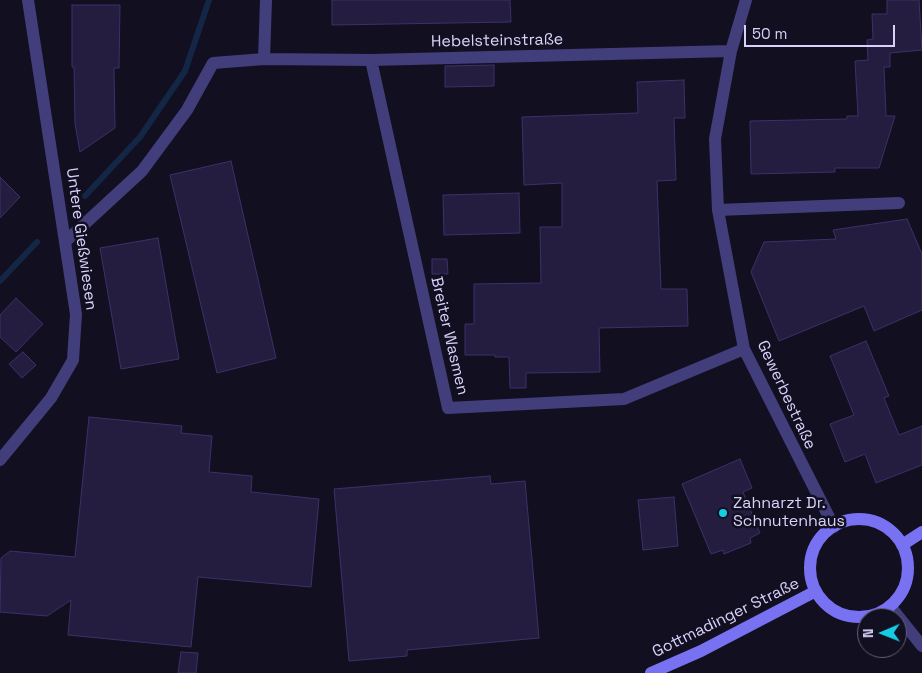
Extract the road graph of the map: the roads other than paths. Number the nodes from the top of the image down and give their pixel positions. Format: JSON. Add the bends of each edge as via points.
{"nodes":[{"id":1,"x":28,"y":0,"type":"edge"},
{"id":2,"x":266,"y":0,"type":"edge"},
{"id":3,"x":746,"y":0,"type":"edge"},
{"id":4,"x":731,"y":51,"type":"junction"},
{"id":5,"x":264,"y":59,"type":"junction"},
{"id":6,"x":371,"y":60,"type":"junction"},
{"id":7,"x":898,"y":203,"type":"dead end"},
{"id":8,"x":718,"y":210,"type":"junction"},
{"id":9,"x":66,"y":241,"type":"junction"},
{"id":10,"x":744,"y":349,"type":"junction"},
{"id":11,"x":0,"y":460,"type":"edge"},
{"id":12,"x":834,"y":527,"type":"junction"},
{"id":13,"x":922,"y":532,"type":"edge"},
{"id":14,"x":902,"y":545,"type":"junction"},
{"id":15,"x":816,"y":591,"type":"junction"},
{"id":16,"x":890,"y":606,"type":"junction"},
{"id":17,"x":922,"y":646,"type":"edge"},
{"id":18,"x":651,"y":673,"type":"edge"}],
"edges":[{"from":1,"to":9,"type":"street","name":"Untere Gießwiesen"},
{"from":2,"to":5,"type":"street"},
{"from":3,"to":4,"type":"street","name":"Gewerbestraße"},
{"from":4,"to":6,"type":"street","name":"Hebelsteinstraße"},
{"from":4,"to":8,"type":"street","name":"Gewerbestraße","via":[[716,139]]},
{"from":5,"to":6,"type":"street","name":"Hebelsteinstraße"},
{"from":5,"to":9,"type":"street","name":"Hebelsteinstraße","via":[[213,63],[187,110],[142,171]]},
{"from":6,"to":10,"type":"street","name":"Breiter Wasmen","via":[[448,408],[624,399]]},
{"from":7,"to":8,"type":"street"},
{"from":8,"to":10,"type":"street","name":"Gewerbestraße"},
{"from":9,"to":11,"type":"street","name":"Untere Gießwiesen","via":[[76,314],[73,360],[50,398]]},
{"from":10,"to":12,"type":"street","name":"Gewerbestraße"},
{"from":12,"to":14,"type":"main road","via":[[861,519],[877,523],[892,531]]},
{"from":12,"to":15,"type":"main road","via":[[818,542],[811,558],[810,575]]},
{"from":13,"to":14,"type":"main road"},
{"from":14,"to":16,"type":"main road","via":[[908,561],[907,578],[901,594]]},
{"from":15,"to":16,"type":"main road","via":[[824,603],[849,616],[878,614]]},
{"from":15,"to":18,"type":"main road","name":"Gottmadinger Straße"},
{"from":16,"to":17,"type":"street"}]}
